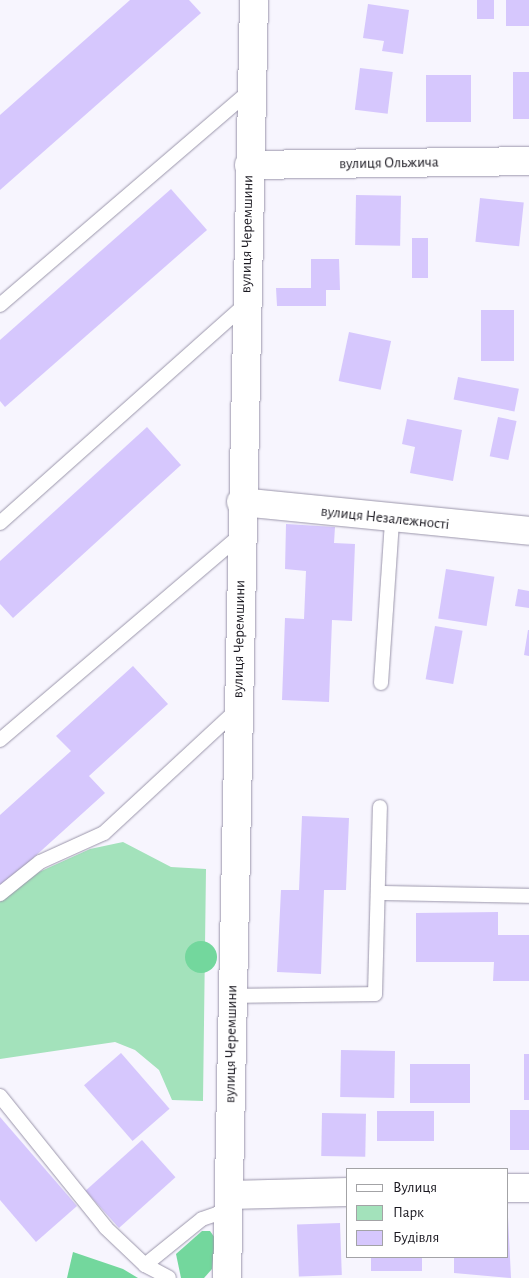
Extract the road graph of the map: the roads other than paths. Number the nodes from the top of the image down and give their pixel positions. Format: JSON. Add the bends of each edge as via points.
{"nodes":[{"id":1,"x":254,"y":0,"type":"edge"},
{"id":2,"x":251,"y":90,"type":"junction"},
{"id":3,"x":529,"y":161,"type":"edge"},
{"id":4,"x":249,"y":165,"type":"junction"},
{"id":5,"x":246,"y":304,"type":"junction"},
{"id":6,"x":0,"y":305,"type":"edge"},
{"id":7,"x":241,"y":502,"type":"junction"},
{"id":8,"x":392,"y":520,"type":"junction"},
{"id":9,"x":0,"y":523,"type":"edge"},
{"id":10,"x":529,"y":531,"type":"edge"},
{"id":11,"x":241,"y":535,"type":"junction"},
{"id":12,"x":381,"y":683,"type":"dead end"},
{"id":13,"x":238,"y":709,"type":"junction"},
{"id":14,"x":0,"y":740,"type":"edge"},
{"id":15,"x":380,"y":806,"type":"dead end"},
{"id":16,"x":378,"y":893,"type":"junction"},
{"id":17,"x":0,"y":894,"type":"edge"},
{"id":18,"x":529,"y":896,"type":"edge"},
{"id":19,"x":232,"y":996,"type":"junction"},
{"id":20,"x":0,"y":1096,"type":"edge"},
{"id":21,"x":509,"y":1188,"type":"edge"},
{"id":22,"x":529,"y":1188,"type":"edge"},
{"id":23,"x":346,"y":1192,"type":"edge"},
{"id":24,"x":229,"y":1202,"type":"junction"},
{"id":25,"x":145,"y":1265,"type":"junction"},
{"id":26,"x":169,"y":1278,"type":"edge"},
{"id":27,"x":227,"y":1278,"type":"edge"}],
"edges":[{"from":1,"to":2,"type":"street","name":"вулиця Черемшини"},
{"from":2,"to":4,"type":"street","name":"вулиця Черемшини"},
{"from":2,"to":6,"type":"lane"},
{"from":3,"to":4,"type":"street","name":"вулиця Ольжича"},
{"from":4,"to":5,"type":"street","name":"вулиця Черемшини"},
{"from":5,"to":7,"type":"street","name":"вулиця Черемшини"},
{"from":5,"to":9,"type":"lane"},
{"from":7,"to":8,"type":"street","name":"вулиця Незалежності"},
{"from":7,"to":11,"type":"street","name":"вулиця Черемшини"},
{"from":8,"to":10,"type":"street","name":"вулиця Незалежності"},
{"from":8,"to":12,"type":"lane"},
{"from":11,"to":13,"type":"street","name":"вулиця Черемшини"},
{"from":11,"to":14,"type":"lane"},
{"from":13,"to":17,"type":"lane","via":[[104,833],[40,862]]},
{"from":13,"to":19,"type":"street","name":"вулиця Черемшини"},
{"from":15,"to":16,"type":"lane"},
{"from":16,"to":18,"type":"lane"},
{"from":16,"to":19,"type":"lane","via":[[375,994]]},
{"from":19,"to":24,"type":"street","name":"вулиця Черемшини"},
{"from":20,"to":25,"type":"lane","via":[[106,1228]]},
{"from":21,"to":22,"type":"street"},
{"from":23,"to":24,"type":"street"},
{"from":24,"to":25,"type":"lane","via":[[202,1219]]},
{"from":24,"to":27,"type":"street","name":"вулиця Черемшини"},
{"from":25,"to":26,"type":"lane"}]}
